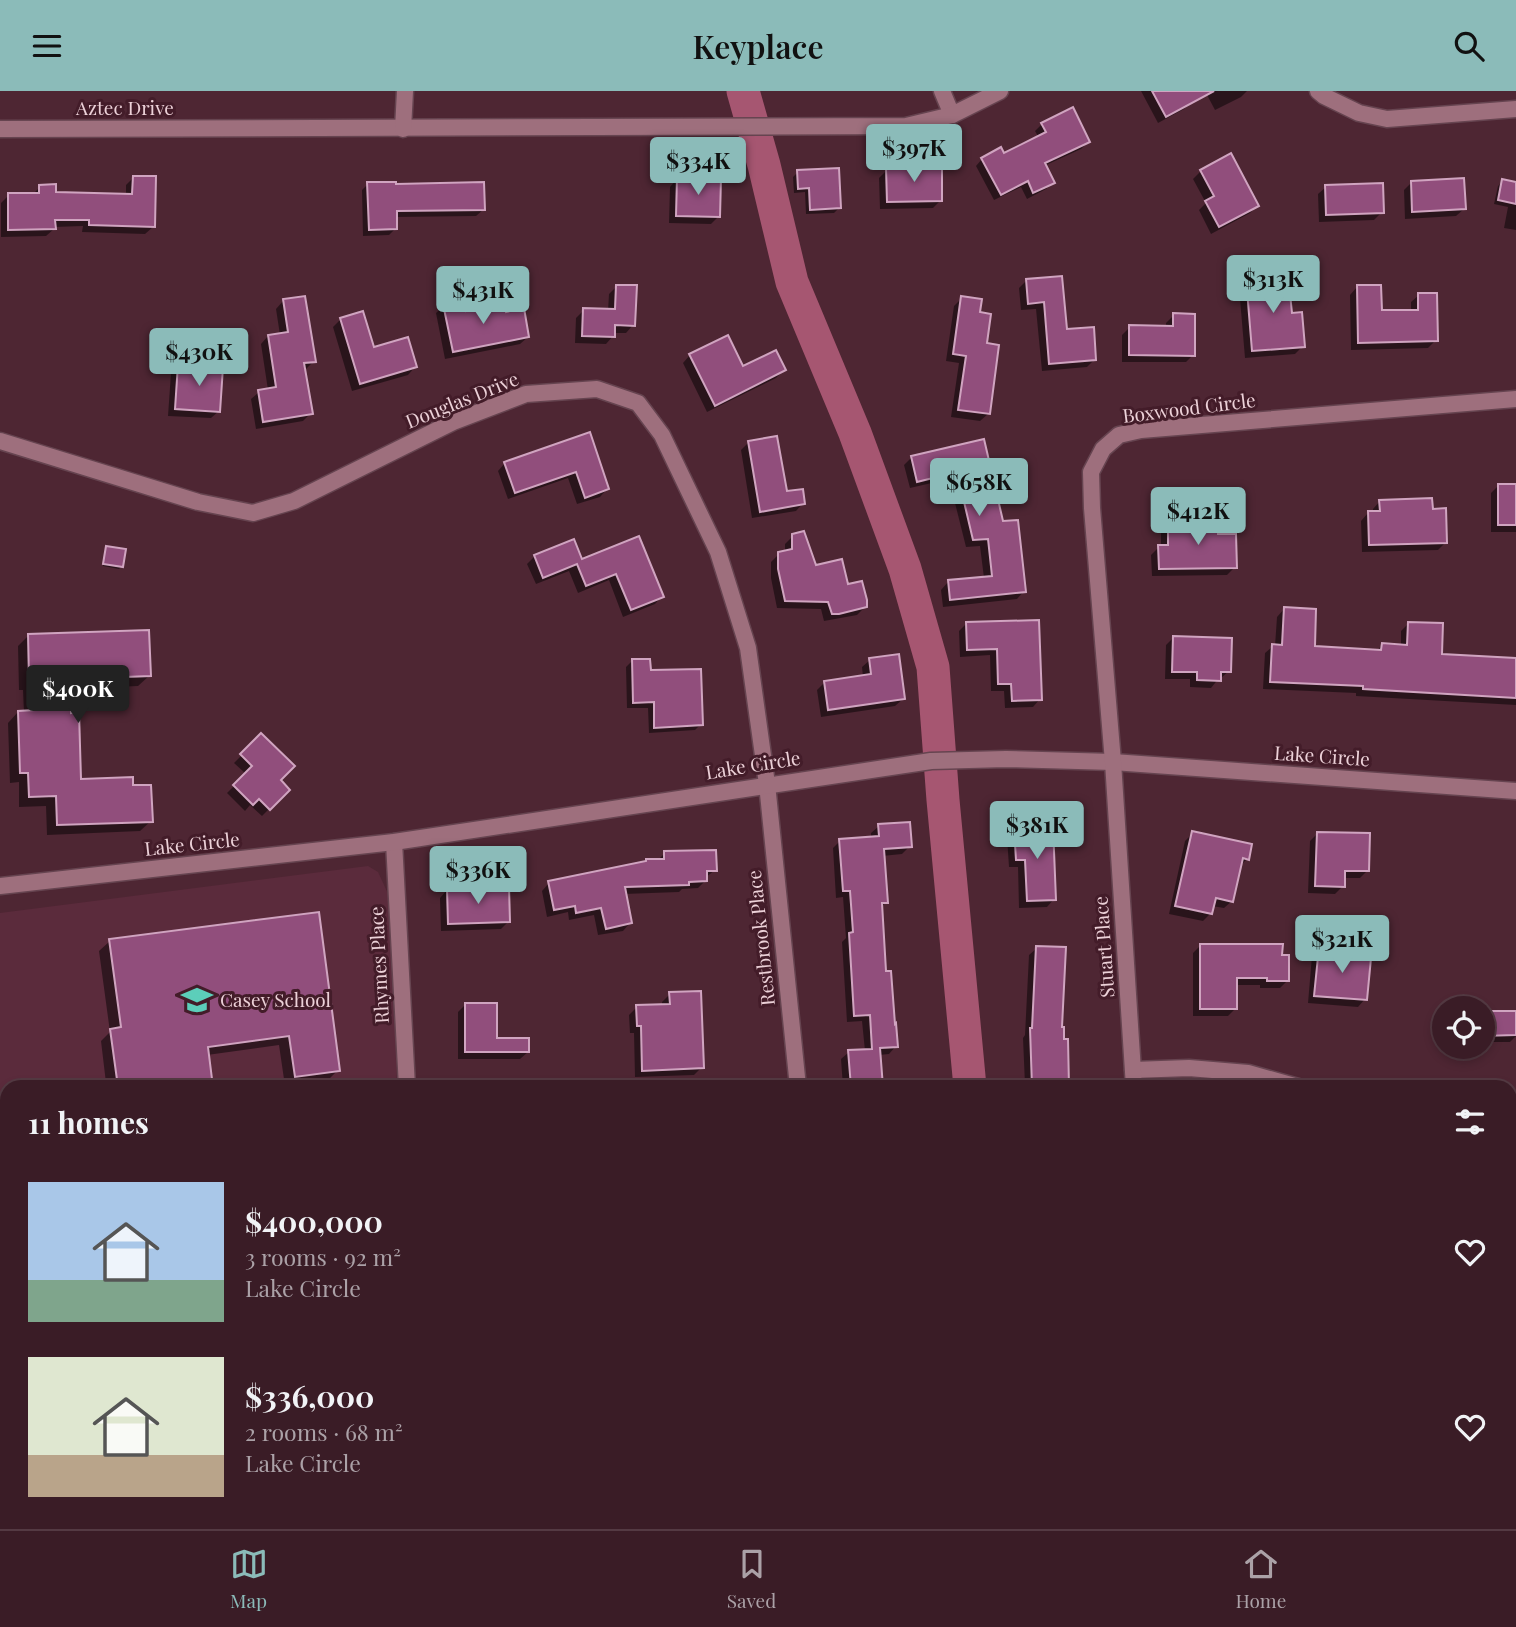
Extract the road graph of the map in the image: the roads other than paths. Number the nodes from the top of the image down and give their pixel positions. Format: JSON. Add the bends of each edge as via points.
{"nodes":[{"id":1,"x":405,"y":91,"type":"edge"},
{"id":2,"x":942,"y":91,"type":"edge"},
{"id":3,"x":1000,"y":91,"type":"edge"},
{"id":4,"x":1318,"y":91,"type":"edge"},
{"id":5,"x":1516,"y":109,"type":"edge"},
{"id":6,"x":951,"y":115,"type":"junction"},
{"id":7,"x":404,"y":128,"type":"junction"},
{"id":8,"x":0,"y":129,"type":"edge"},
{"id":9,"x":1516,"y":398,"type":"edge"},
{"id":10,"x":0,"y":441,"type":"edge"},
{"id":11,"x":1113,"y":762,"type":"junction"},
{"id":12,"x":766,"y":785,"type":"junction"},
{"id":13,"x":1516,"y":791,"type":"edge"},
{"id":14,"x":394,"y":842,"type":"junction"},
{"id":15,"x":0,"y":886,"type":"edge"},
{"id":16,"x":1133,"y":1070,"type":"junction"},
{"id":17,"x":407,"y":1080,"type":"edge"},
{"id":18,"x":797,"y":1080,"type":"edge"},
{"id":19,"x":1134,"y":1080,"type":"edge"},
{"id":20,"x":1273,"y":1080,"type":"edge"}],
"edges":[{"from":1,"to":7,"type":"street"},
{"from":2,"to":6,"type":"street"},
{"from":3,"to":6,"type":"street","name":"Aztec Drive"},
{"from":4,"to":5,"type":"street","via":[[1359,113],[1387,119]]},
{"from":6,"to":7,"type":"street","name":"Aztec Drive","via":[[906,126]]},
{"from":7,"to":8,"type":"street","name":"Aztec Drive"},
{"from":9,"to":11,"type":"street","name":"Boxwood Circle","via":[[1141,430],[1119,435],[1103,449],[1091,472],[1091,484]]},
{"from":10,"to":12,"type":"street","name":"Douglas Drive","via":[[198,502],[253,513],[294,501],[453,422],[526,394],[597,389],[638,403],[662,435],[718,552],[748,648]]},
{"from":11,"to":12,"type":"street","name":"Lake Circle","via":[[962,759]]},
{"from":11,"to":13,"type":"street","name":"Lake Circle"},
{"from":11,"to":16,"type":"street","name":"Stuart Place"},
{"from":12,"to":14,"type":"street","name":"Lake Circle"},
{"from":12,"to":18,"type":"street","name":"Restbrook Place"},
{"from":14,"to":15,"type":"street","name":"Lake Circle"},
{"from":14,"to":17,"type":"street","name":"Rhymes Place"},
{"from":16,"to":19,"type":"street","name":"Stuart Place"},
{"from":16,"to":20,"type":"street","via":[[1189,1068]]}]}
